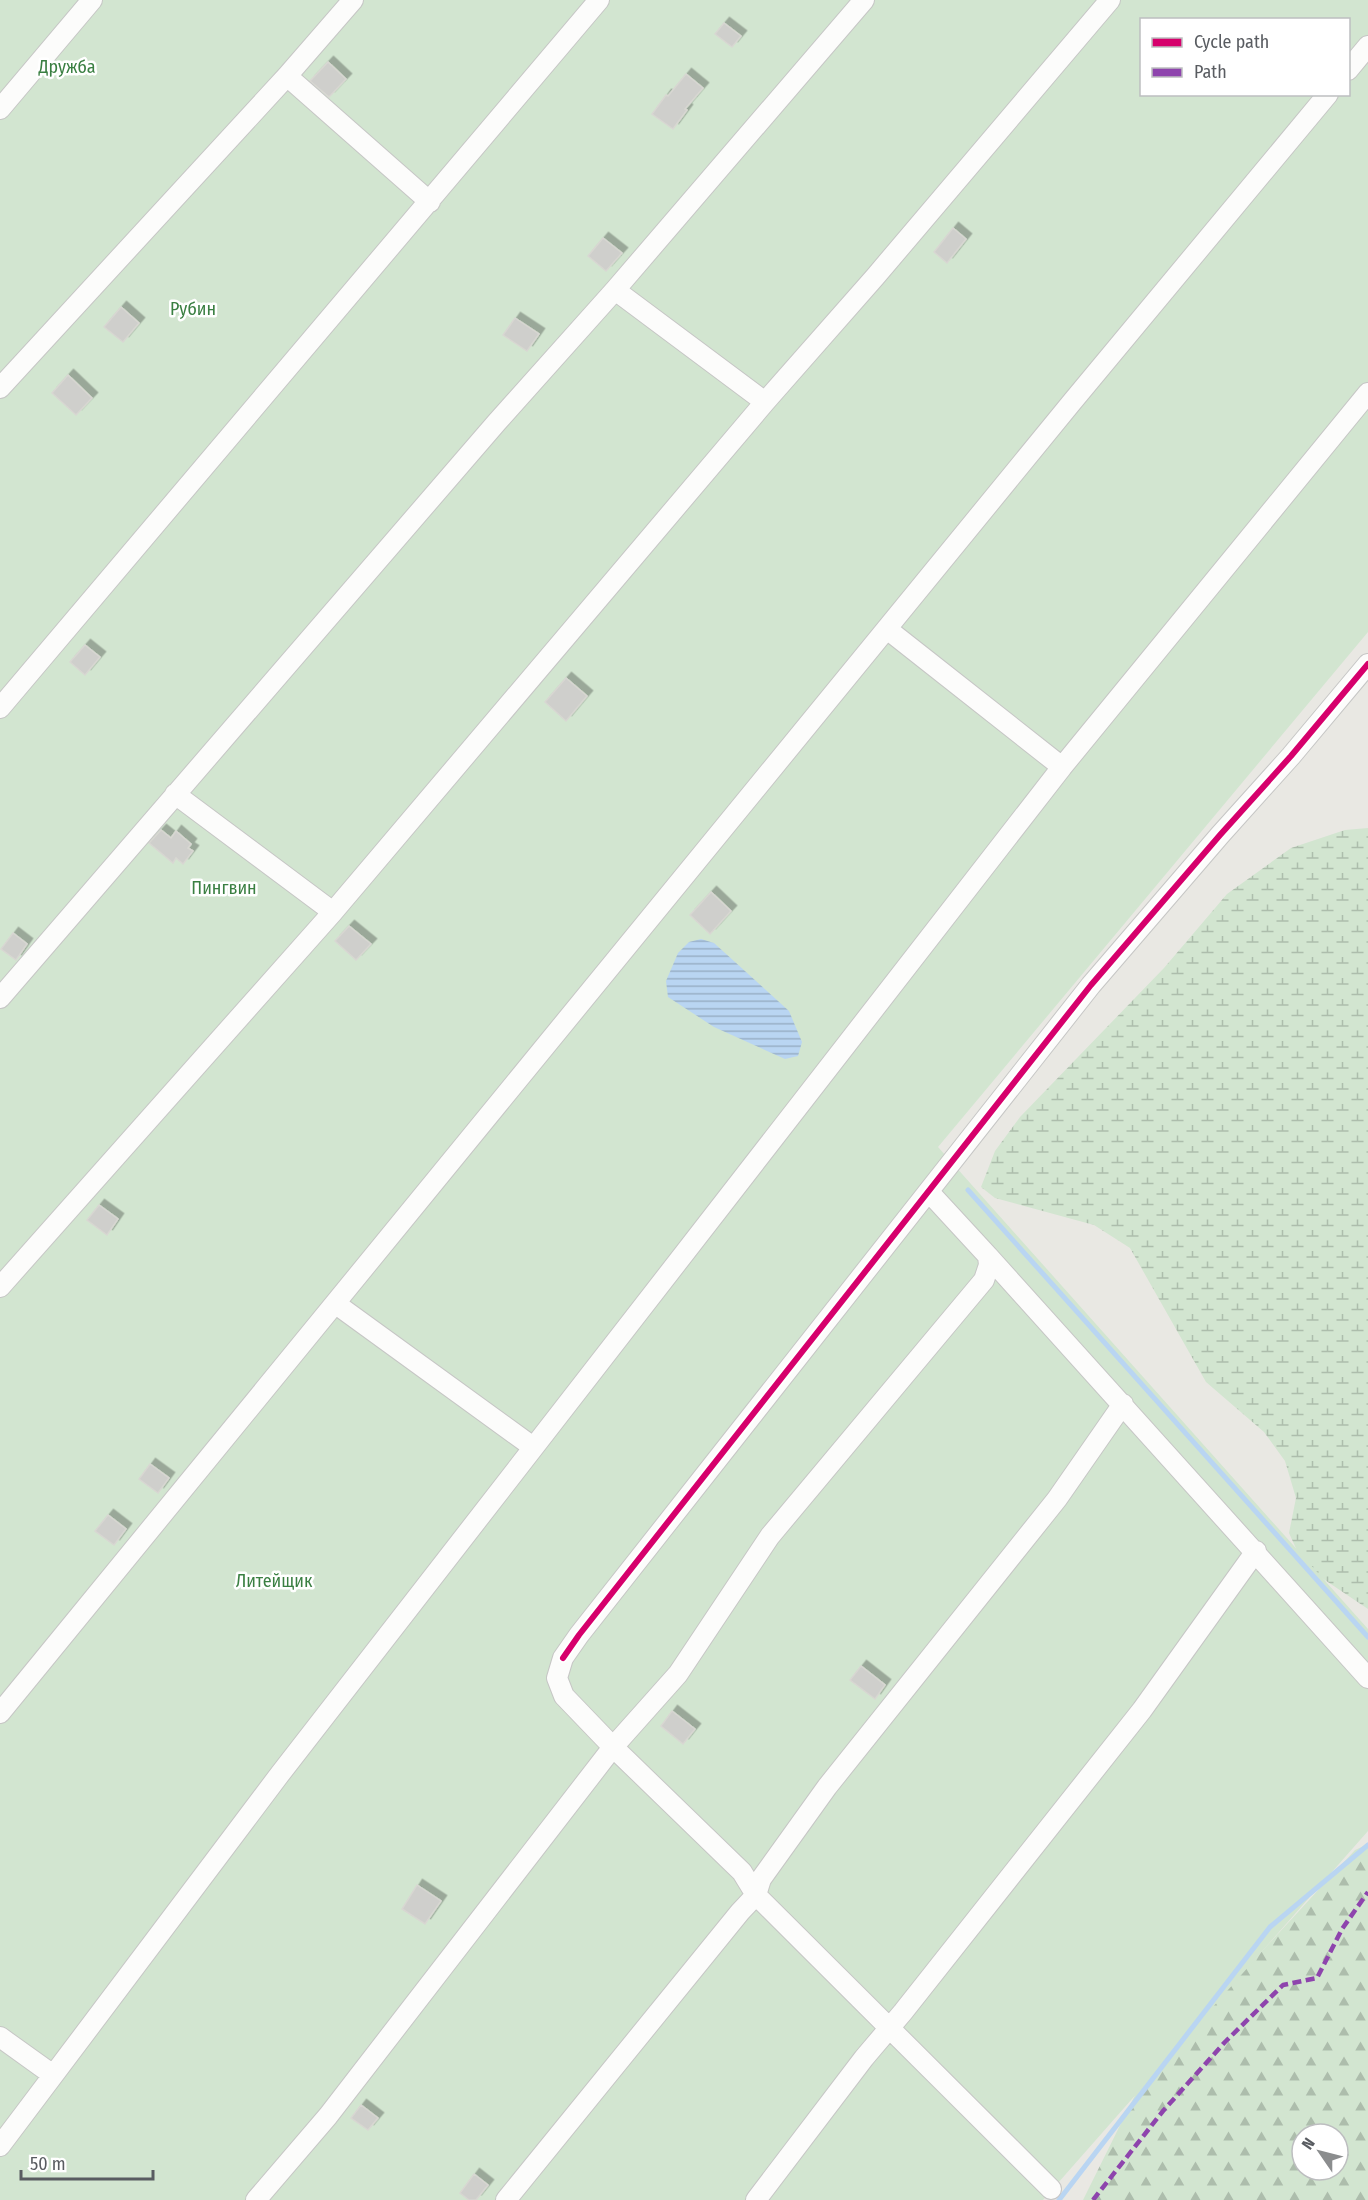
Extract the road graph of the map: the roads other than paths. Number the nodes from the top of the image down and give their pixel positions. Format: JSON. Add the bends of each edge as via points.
{"nodes":[{"id":1,"x":92,"y":0,"type":"edge"},
{"id":2,"x":353,"y":0,"type":"edge"},
{"id":3,"x":599,"y":0,"type":"edge"},
{"id":4,"x":864,"y":0,"type":"edge"},
{"id":5,"x":1110,"y":0,"type":"edge"},
{"id":6,"x":1368,"y":46,"type":"edge"},
{"id":7,"x":1350,"y":68,"type":"edge"},
{"id":8,"x":287,"y":76,"type":"junction"},
{"id":9,"x":1326,"y":96,"type":"edge"},
{"id":10,"x":0,"y":109,"type":"edge"},
{"id":11,"x":430,"y":202,"type":"junction"},
{"id":12,"x":615,"y":290,"type":"junction"},
{"id":13,"x":0,"y":388,"type":"edge"},
{"id":14,"x":1368,"y":393,"type":"edge"},
{"id":15,"x":765,"y":402,"type":"junction"},
{"id":16,"x":887,"y":629,"type":"junction"},
{"id":17,"x":1368,"y":664,"type":"edge"},
{"id":18,"x":2,"y":701,"type":"edge"},
{"id":19,"x":1062,"y":767,"type":"junction"},
{"id":20,"x":175,"y":794,"type":"junction"},
{"id":21,"x":333,"y":912,"type":"junction"},
{"id":22,"x":0,"y":998,"type":"edge"},
{"id":23,"x":929,"y":1191,"type":"junction"},
{"id":24,"x":988,"y":1256,"type":"junction"},
{"id":25,"x":0,"y":1287,"type":"edge"},
{"id":26,"x":336,"y":1304,"type":"junction"},
{"id":27,"x":1123,"y":1404,"type":"junction"},
{"id":28,"x":533,"y":1447,"type":"junction"},
{"id":29,"x":1256,"y":1551,"type":"junction"},
{"id":30,"x":1368,"y":1678,"type":"edge"},
{"id":31,"x":0,"y":1713,"type":"edge"},
{"id":32,"x":613,"y":1747,"type":"junction"},
{"id":33,"x":756,"y":1895,"type":"junction"},
{"id":34,"x":890,"y":2028,"type":"junction"},
{"id":35,"x":0,"y":2037,"type":"edge"},
{"id":36,"x":53,"y":2075,"type":"junction"},
{"id":37,"x":0,"y":2146,"type":"edge"},
{"id":38,"x":1052,"y":2189,"type":"dead end"},
{"id":39,"x":256,"y":2200,"type":"edge"},
{"id":40,"x":506,"y":2200,"type":"edge"},
{"id":41,"x":756,"y":2200,"type":"edge"}],
"edges":[{"from":1,"to":10,"type":"street"},
{"from":2,"to":8,"type":"street"},
{"from":3,"to":11,"type":"street"},
{"from":4,"to":12,"type":"street"},
{"from":5,"to":15,"type":"street"},
{"from":6,"to":7,"type":"street"},
{"from":8,"to":11,"type":"street"},
{"from":8,"to":13,"type":"street"},
{"from":9,"to":16,"type":"street"},
{"from":11,"to":18,"type":"street"},
{"from":12,"to":15,"type":"street"},
{"from":12,"to":20,"type":"street"},
{"from":14,"to":19,"type":"street"},
{"from":15,"to":21,"type":"street"},
{"from":16,"to":19,"type":"street"},
{"from":16,"to":26,"type":"street"},
{"from":17,"to":23,"type":"street","via":[[1091,985]]},
{"from":19,"to":28,"type":"street"},
{"from":20,"to":21,"type":"street"},
{"from":20,"to":22,"type":"street"},
{"from":21,"to":25,"type":"street"},
{"from":23,"to":24,"type":"street"},
{"from":23,"to":32,"type":"street","via":[[563,1658],[556,1678],[564,1696]]},
{"from":24,"to":27,"type":"street"},
{"from":24,"to":32,"type":"street","via":[[984,1280],[770,1536],[678,1674]]},
{"from":26,"to":28,"type":"street"},
{"from":26,"to":31,"type":"street"},
{"from":27,"to":29,"type":"street"},
{"from":27,"to":33,"type":"street","via":[[1057,1498],[827,1787],[761,1879]]},
{"from":28,"to":36,"type":"street"},
{"from":29,"to":30,"type":"street"},
{"from":29,"to":34,"type":"street","via":[[1142,1710]]},
{"from":32,"to":33,"type":"street","via":[[742,1872]]},
{"from":32,"to":39,"type":"street","via":[[328,2116]]},
{"from":33,"to":34,"type":"street"},
{"from":33,"to":40,"type":"street"},
{"from":34,"to":38,"type":"street"},
{"from":34,"to":41,"type":"street"},
{"from":35,"to":36,"type":"street"},
{"from":36,"to":37,"type":"street"}]}
